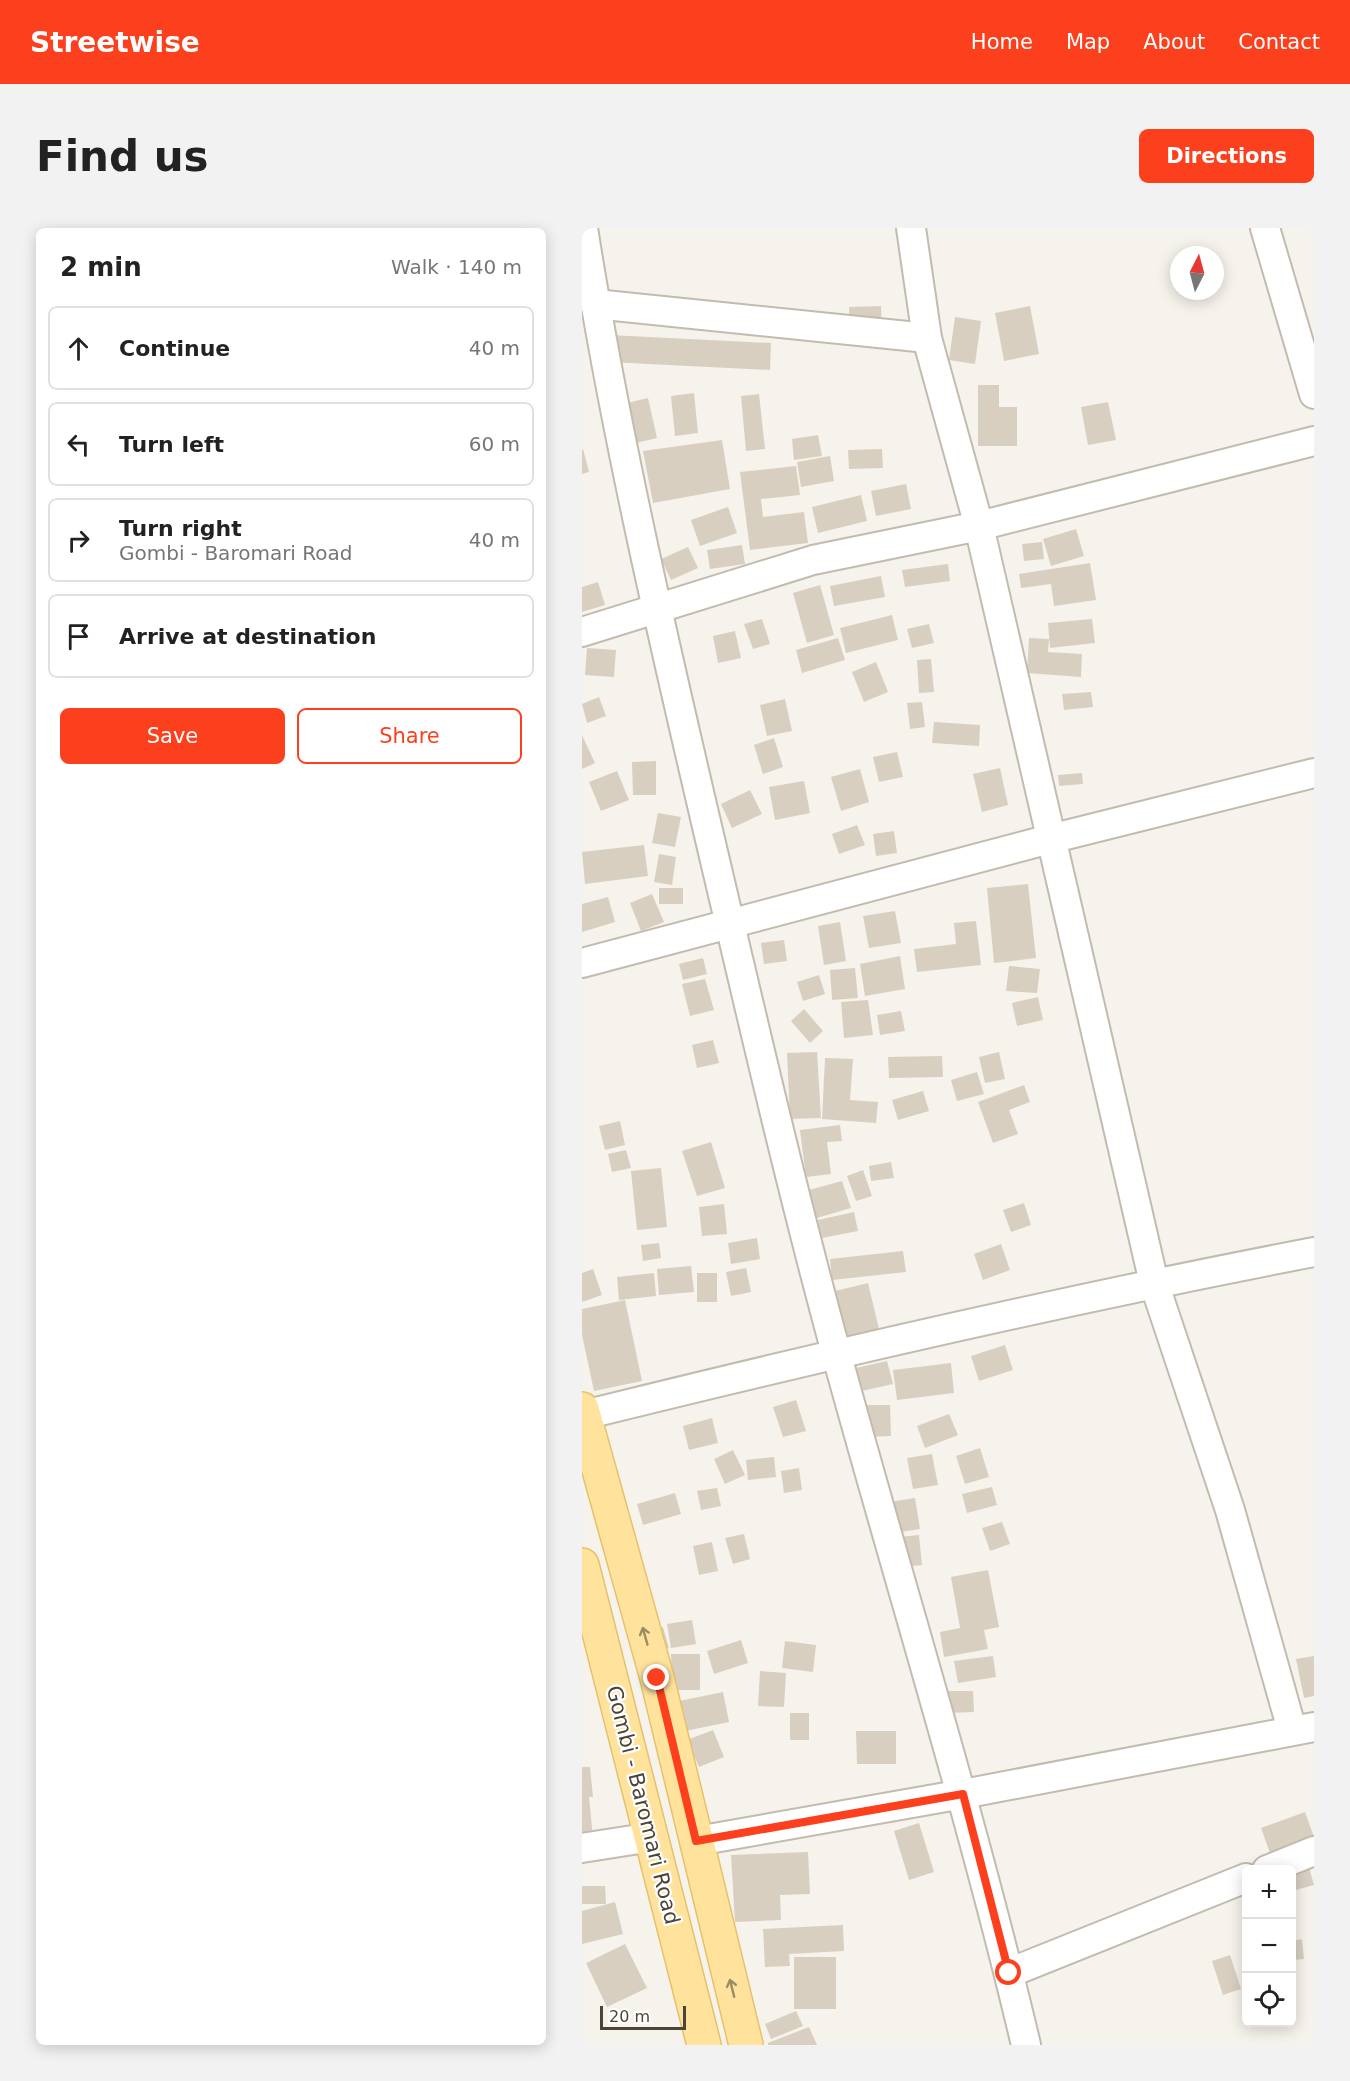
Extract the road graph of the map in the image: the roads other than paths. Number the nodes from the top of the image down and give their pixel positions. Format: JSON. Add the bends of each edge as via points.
{"nodes":[{"id":1,"x":583,"y":228,"type":"edge"},
{"id":2,"x":911,"y":228,"type":"edge"},
{"id":3,"x":1265,"y":228,"type":"edge"},
{"id":4,"x":595,"y":304,"type":"junction"},
{"id":5,"x":927,"y":338,"type":"junction"},
{"id":6,"x":1314,"y":394,"type":"edge"},
{"id":7,"x":1314,"y":441,"type":"edge"},
{"id":8,"x":979,"y":526,"type":"junction"},
{"id":9,"x":656,"y":609,"type":"junction"},
{"id":10,"x":582,"y":632,"type":"edge"},
{"id":11,"x":1314,"y":773,"type":"edge"},
{"id":12,"x":1050,"y":839,"type":"junction"},
{"id":13,"x":729,"y":923,"type":"junction"},
{"id":14,"x":582,"y":963,"type":"edge"},
{"id":15,"x":1314,"y":1252,"type":"edge"},
{"id":16,"x":1154,"y":1283,"type":"junction"},
{"id":17,"x":836,"y":1353,"type":"junction"},
{"id":18,"x":583,"y":1412,"type":"edge"},
{"id":19,"x":582,"y":1564,"type":"edge"},
{"id":20,"x":1303,"y":1729,"type":"edge"},
{"id":21,"x":963,"y":1794,"type":"junction"},
{"id":22,"x":652,"y":1837,"type":"junction"},
{"id":23,"x":696,"y":1841,"type":"junction"},
{"id":24,"x":582,"y":1848,"type":"edge"},
{"id":25,"x":1314,"y":1851,"type":"edge"},
{"id":26,"x":1277,"y":1865,"type":"edge"},
{"id":27,"x":1242,"y":1880,"type":"edge"},
{"id":28,"x":1009,"y":1973,"type":"junction"},
{"id":29,"x":704,"y":2045,"type":"edge"},
{"id":30,"x":746,"y":2045,"type":"edge"},
{"id":31,"x":1026,"y":2045,"type":"edge"}],
"edges":[{"from":1,"to":4,"type":"street"},
{"from":2,"to":5,"type":"street"},
{"from":3,"to":6,"type":"street"},
{"from":4,"to":5,"type":"street"},
{"from":4,"to":9,"type":"street"},
{"from":5,"to":8,"type":"street"},
{"from":7,"to":8,"type":"street"},
{"from":8,"to":9,"type":"street","via":[[813,560]]},
{"from":8,"to":12,"type":"street"},
{"from":9,"to":10,"type":"street"},
{"from":9,"to":13,"type":"street"},
{"from":11,"to":12,"type":"street"},
{"from":12,"to":13,"type":"street"},
{"from":12,"to":16,"type":"street"},
{"from":13,"to":14,"type":"street"},
{"from":13,"to":17,"type":"street"},
{"from":15,"to":16,"type":"street"},
{"from":16,"to":17,"type":"street"},
{"from":16,"to":20,"type":"street"},
{"from":17,"to":18,"type":"street"},
{"from":17,"to":21,"type":"street"},
{"from":23,"to":18,"type":"main road","name":"Gombi - Baromari Road","one_way":true,"via":[[657,1678]]},
{"from":19,"to":22,"type":"main road","name":"Gombi - Baromari Road"},
{"from":20,"to":21,"type":"street"},
{"from":21,"to":23,"type":"street"},
{"from":21,"to":28,"type":"street"},
{"from":22,"to":24,"type":"street"},
{"from":22,"to":29,"type":"main road","name":"Gombi - Baromari Road"},
{"from":30,"to":23,"type":"main road","name":"Gombi - Baromari Road","one_way":true},
{"from":25,"to":26,"type":"street"},
{"from":27,"to":28,"type":"street"},
{"from":28,"to":31,"type":"street"}]}
